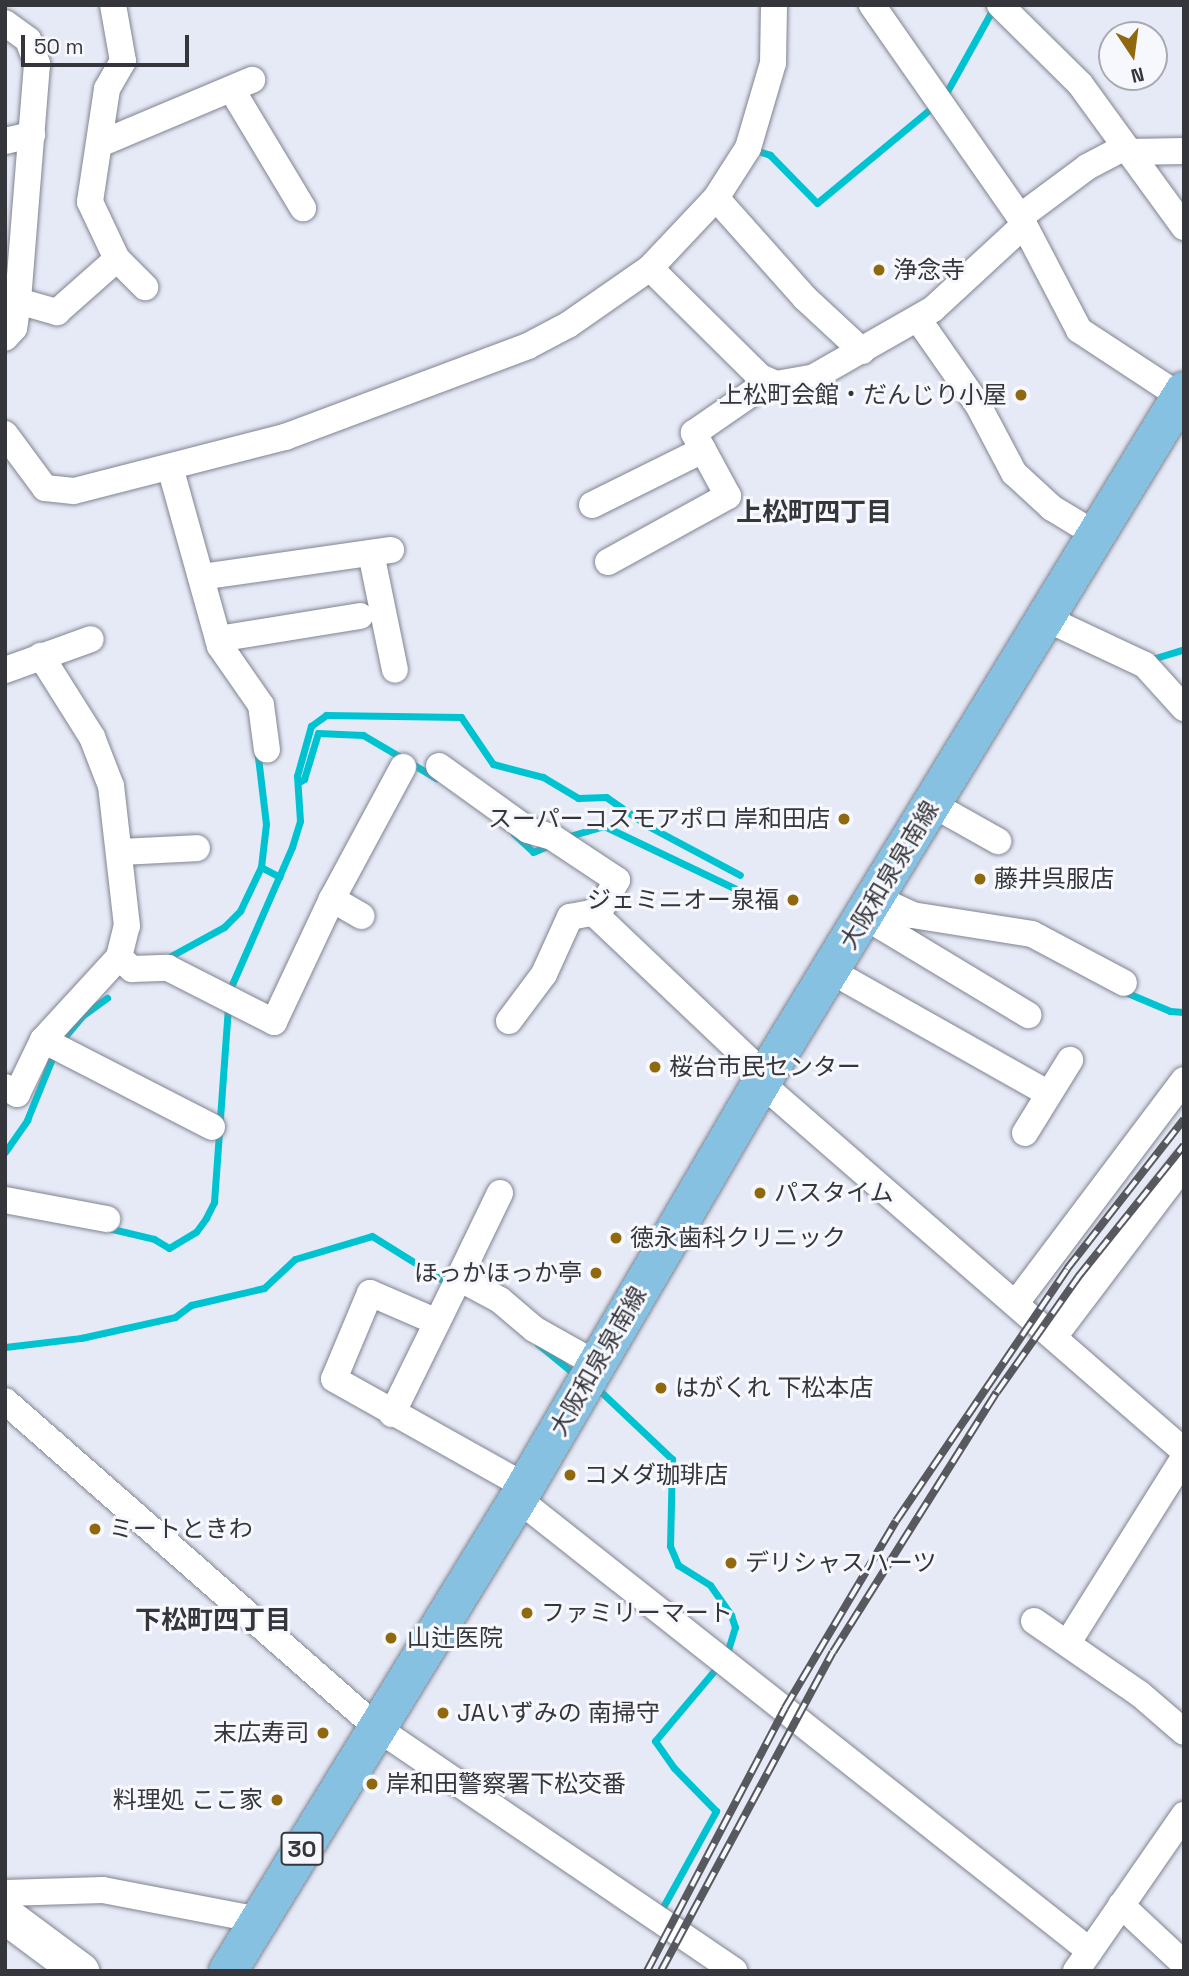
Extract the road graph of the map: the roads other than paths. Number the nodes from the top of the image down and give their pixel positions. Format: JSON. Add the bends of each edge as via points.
{"nodes":[{"id":1,"x":113,"y":5,"type":"edge"},
{"id":2,"x":774,"y":5,"type":"edge"},
{"id":3,"x":872,"y":5,"type":"edge"},
{"id":4,"x":1000,"y":5,"type":"edge"},
{"id":5,"x":5,"y":23,"type":"edge"},
{"id":6,"x":32,"y":135,"type":"junction"},
{"id":7,"x":5,"y":141,"type":"edge"},
{"id":8,"x":102,"y":143,"type":"junction"},
{"id":9,"x":1127,"y":149,"type":"junction"},
{"id":10,"x":1184,"y":151,"type":"edge"},
{"id":11,"x":716,"y":198,"type":"junction"},
{"id":12,"x":303,"y":208,"type":"dead end"},
{"id":13,"x":1022,"y":221,"type":"junction"},
{"id":14,"x":1184,"y":227,"type":"edge"},
{"id":15,"x":117,"y":259,"type":"junction"},
{"id":16,"x":650,"y":268,"type":"junction"},
{"id":17,"x":145,"y":287,"type":"dead end"},
{"id":18,"x":18,"y":301,"type":"junction"},
{"id":19,"x":918,"y":319,"type":"junction"},
{"id":20,"x":5,"y":338,"type":"edge"},
{"id":21,"x":862,"y":351,"type":"junction"},
{"id":22,"x":769,"y":381,"type":"junction"},
{"id":23,"x":1183,"y":396,"type":"edge"},
{"id":24,"x":5,"y":434,"type":"edge"},
{"id":25,"x":703,"y":450,"type":"junction"},
{"id":26,"x":170,"y":467,"type":"junction"},
{"id":27,"x":592,"y":505,"type":"dead end"},
{"id":28,"x":1094,"y":534,"type":"junction"},
{"id":29,"x":608,"y":562,"type":"dead end"},
{"id":30,"x":201,"y":577,"type":"junction"},
{"id":31,"x":360,"y":616,"type":"dead end"},
{"id":32,"x":1045,"y":618,"type":"junction"},
{"id":33,"x":91,"y":639,"type":"dead end"},
{"id":34,"x":218,"y":639,"type":"junction"},
{"id":35,"x":41,"y":656,"type":"junction"},
{"id":36,"x":5,"y":670,"type":"edge"},
{"id":37,"x":396,"y":670,"type":"dead end"},
{"id":38,"x":1184,"y":708,"type":"edge"},
{"id":39,"x":267,"y":750,"type":"dead end"},
{"id":40,"x":439,"y":766,"type":"dead end"},
{"id":41,"x":403,"y":767,"type":"dead end"},
{"id":42,"x":932,"y":804,"type":"junction"},
{"id":43,"x":999,"y":841,"type":"dead end"},
{"id":44,"x":197,"y":848,"type":"dead end"},
{"id":45,"x":118,"y":852,"type":"junction"},
{"id":46,"x":332,"y":899,"type":"junction"},
{"id":47,"x":870,"y":907,"type":"junction"},
{"id":48,"x":362,"y":916,"type":"dead end"},
{"id":49,"x":597,"y":916,"type":"junction"},
{"id":50,"x":119,"y":957,"type":"junction"},
{"id":51,"x":831,"y":971,"type":"junction"},
{"id":52,"x":1124,"y":983,"type":"dead end"},
{"id":53,"x":1028,"y":1015,"type":"dead end"},
{"id":54,"x":509,"y":1021,"type":"dead end"},
{"id":55,"x":43,"y":1041,"type":"junction"},
{"id":56,"x":1070,"y":1060,"type":"dead end"},
{"id":57,"x":1184,"y":1080,"type":"edge"},
{"id":58,"x":761,"y":1083,"type":"junction"},
{"id":59,"x":5,"y":1087,"type":"edge"},
{"id":60,"x":1049,"y":1094,"type":"junction"},
{"id":61,"x":212,"y":1127,"type":"dead end"},
{"id":62,"x":1026,"y":1133,"type":"dead end"},
{"id":63,"x":1184,"y":1165,"type":"edge"},
{"id":64,"x":500,"y":1193,"type":"dead end"},
{"id":65,"x":5,"y":1200,"type":"edge"},
{"id":66,"x":107,"y":1219,"type":"dead end"},
{"id":67,"x":458,"y":1278,"type":"junction"},
{"id":68,"x":1016,"y":1303,"type":"junction"},
{"id":69,"x":437,"y":1322,"type":"junction"},
{"id":70,"x":1054,"y":1337,"type":"junction"},
{"id":71,"x":596,"y":1364,"type":"junction"},
{"id":72,"x":5,"y":1401,"type":"edge"},
{"id":73,"x":392,"y":1414,"type":"junction"},
{"id":74,"x":1184,"y":1451,"type":"edge"},
{"id":75,"x":1184,"y":1458,"type":"edge"},
{"id":76,"x":521,"y":1492,"type":"junction"},
{"id":77,"x":1034,"y":1621,"type":"dead end"},
{"id":78,"x":1069,"y":1641,"type":"junction"},
{"id":79,"x":377,"y":1728,"type":"junction"},
{"id":80,"x":1184,"y":1732,"type":"edge"},
{"id":81,"x":1184,"y":1815,"type":"edge"},
{"id":82,"x":5,"y":1893,"type":"edge"},
{"id":83,"x":1121,"y":1906,"type":"junction"},
{"id":84,"x":5,"y":1915,"type":"edge"},
{"id":85,"x":259,"y":1920,"type":"junction"},
{"id":86,"x":1083,"y":1961,"type":"edge"},
{"id":87,"x":1184,"y":1965,"type":"edge"},
{"id":88,"x":80,"y":1971,"type":"edge"},
{"id":89,"x":228,"y":1971,"type":"edge"},
{"id":90,"x":734,"y":1971,"type":"edge"}],
"edges":[{"from":1,"to":8,"type":"street","via":[[123,61],[107,89]]},
{"from":2,"to":11,"type":"street","via":[[773,63],[748,148]]},
{"from":3,"to":13,"type":"street"},
{"from":4,"to":9,"type":"street","via":[[1080,84]]},
{"from":5,"to":6,"type":"street","via":[[28,40],[37,64]]},
{"from":6,"to":7,"type":"street"},
{"from":6,"to":18,"type":"street"},
{"from":8,"to":12,"type":"street","via":[[242,85]]},
{"from":8,"to":15,"type":"street","via":[[90,202]]},
{"from":9,"to":10,"type":"street"},
{"from":9,"to":13,"type":"street","via":[[1087,167]]},
{"from":9,"to":14,"type":"street"},
{"from":11,"to":16,"type":"street"},
{"from":11,"to":21,"type":"street","via":[[806,298]]},
{"from":13,"to":19,"type":"street"},
{"from":13,"to":23,"type":"street","via":[[1079,330]]},
{"from":15,"to":17,"type":"street"},
{"from":15,"to":18,"type":"street","via":[[57,312]]},
{"from":16,"to":22,"type":"street"},
{"from":16,"to":26,"type":"street","via":[[568,326],[528,346],[285,437]]},
{"from":18,"to":20,"type":"street","via":[[14,328]]},
{"from":19,"to":21,"type":"street"},
{"from":19,"to":28,"type":"street","via":[[978,404],[1014,473],[1052,508]]},
{"from":21,"to":22,"type":"street","via":[[814,377]]},
{"from":22,"to":25,"type":"street","via":[[694,433]]},
{"from":23,"to":28,"type":"main road","name":"大阪和泉泉南線","number":"30"},
{"from":24,"to":26,"type":"street","via":[[45,488],[74,491]]},
{"from":25,"to":27,"type":"street"},
{"from":25,"to":29,"type":"street","via":[[728,496]]},
{"from":26,"to":30,"type":"street"},
{"from":28,"to":32,"type":"main road","name":"大阪和泉泉南線","number":"30"},
{"from":30,"to":34,"type":"street"},
{"from":30,"to":37,"type":"street","via":[[381,552]]},
{"from":31,"to":34,"type":"street"},
{"from":32,"to":38,"type":"street","via":[[1145,665]]},
{"from":32,"to":42,"type":"main road","name":"大阪和泉泉南線","number":"30"},
{"from":33,"to":35,"type":"street"},
{"from":34,"to":39,"type":"street","via":[[261,705]]},
{"from":35,"to":36,"type":"street"},
{"from":35,"to":45,"type":"street","via":[[92,737],[111,786]]},
{"from":40,"to":49,"type":"street","via":[[491,786],[528,830],[584,847],[617,880]]},
{"from":41,"to":46,"type":"street"},
{"from":42,"to":43,"type":"street"},
{"from":42,"to":47,"type":"main road","name":"大阪和泉泉南線","number":"30"},
{"from":44,"to":45,"type":"street"},
{"from":45,"to":50,"type":"street","via":[[127,926]]},
{"from":46,"to":48,"type":"street"},
{"from":46,"to":50,"type":"street","via":[[274,1022],[168,968],[132,969]]},
{"from":47,"to":51,"type":"main road","name":"大阪和泉泉南線","number":"30"},
{"from":47,"to":52,"type":"street","via":[[1032,934]]},
{"from":47,"to":53,"type":"street"},
{"from":49,"to":54,"type":"street","via":[[570,917],[544,974]]},
{"from":49,"to":58,"type":"street","via":[[751,1062]]},
{"from":50,"to":55,"type":"street"},
{"from":51,"to":58,"type":"main road","name":"大阪和泉泉南線","number":"30"},
{"from":51,"to":60,"type":"street"},
{"from":55,"to":59,"type":"street","via":[[17,1094]]},
{"from":55,"to":61,"type":"street"},
{"from":56,"to":60,"type":"street"},
{"from":57,"to":68,"type":"street"},
{"from":58,"to":68,"type":"street"},
{"from":58,"to":71,"type":"main road","name":"大阪和泉泉南線","number":"30"},
{"from":60,"to":62,"type":"street"},
{"from":63,"to":70,"type":"street"},
{"from":64,"to":67,"type":"street"},
{"from":65,"to":66,"type":"street"},
{"from":67,"to":69,"type":"street"},
{"from":67,"to":71,"type":"street","via":[[500,1300],[534,1329]]},
{"from":68,"to":70,"type":"street"},
{"from":69,"to":73,"type":"street"},
{"from":69,"to":73,"type":"street","via":[[370,1293],[334,1379]]},
{"from":70,"to":74,"type":"street"},
{"from":71,"to":76,"type":"main road","name":"大阪和泉泉南線","number":"30"},
{"from":72,"to":79,"type":"street"},
{"from":73,"to":76,"type":"street"},
{"from":75,"to":78,"type":"street"},
{"from":76,"to":79,"type":"main road","name":"大阪和泉泉南線","number":"30"},
{"from":76,"to":86,"type":"street"},
{"from":77,"to":78,"type":"street"},
{"from":78,"to":80,"type":"street"},
{"from":79,"to":85,"type":"main road","name":"大阪和泉泉南線","number":"30"},
{"from":79,"to":90,"type":"street"},
{"from":81,"to":83,"type":"street"},
{"from":82,"to":85,"type":"street","via":[[103,1889]]},
{"from":83,"to":86,"type":"street"},
{"from":83,"to":87,"type":"street"},
{"from":84,"to":88,"type":"main road"},
{"from":85,"to":89,"type":"main road","name":"大阪和泉泉南線","number":"30"}]}
